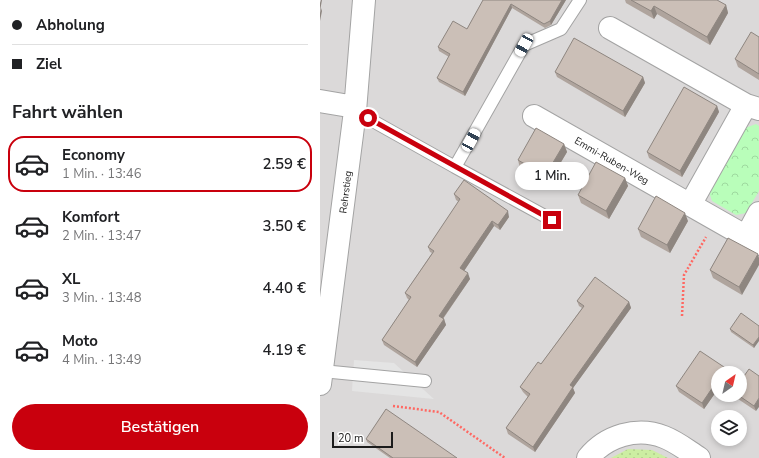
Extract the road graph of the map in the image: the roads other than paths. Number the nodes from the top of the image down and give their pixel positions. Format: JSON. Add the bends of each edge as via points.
{"nodes":[{"id":1,"x":364,"y":0,"type":"edge"},
{"id":2,"x":580,"y":0,"type":"edge"},
{"id":3,"x":610,"y":28,"type":"dead end"},
{"id":4,"x":320,"y":101,"type":"edge"},
{"id":5,"x":752,"y":107,"type":"edge"},
{"id":6,"x":355,"y":109,"type":"junction"},
{"id":7,"x":534,"y":116,"type":"dead end"},
{"id":8,"x":455,"y":167,"type":"junction"},
{"id":9,"x":690,"y":205,"type":"junction"},
{"id":10,"x":759,"y":213,"type":"edge"},
{"id":11,"x":552,"y":220,"type":"dead end"},
{"id":12,"x":753,"y":240,"type":"edge"},
{"id":13,"x":321,"y":377,"type":"edge"},
{"id":14,"x":425,"y":381,"type":"dead end"},
{"id":15,"x":588,"y":458,"type":"edge"},
{"id":16,"x":699,"y":458,"type":"edge"}],
"edges":[{"from":1,"to":6,"type":"street","name":"Rehrstieg"},
{"from":2,"to":8,"type":"lane","via":[[561,29],[524,45]]},
{"from":3,"to":5,"type":"street"},
{"from":4,"to":6,"type":"street"},
{"from":5,"to":9,"type":"street"},
{"from":6,"to":8,"type":"lane"},
{"from":6,"to":13,"type":"street","name":"Rehrstieg"},
{"from":7,"to":9,"type":"street","name":"Emmi-Ruben-Weg"},
{"from":8,"to":11,"type":"lane"},
{"from":9,"to":12,"type":"street","name":"Emmi-Ruben-Weg"},
{"from":10,"to":12,"type":"street","name":"Emmi-Ruben-Weg"},
{"from":13,"to":14,"type":"lane"},
{"from":15,"to":16,"type":"street","via":[[608,442],[638,432],[664,437]]}]}
